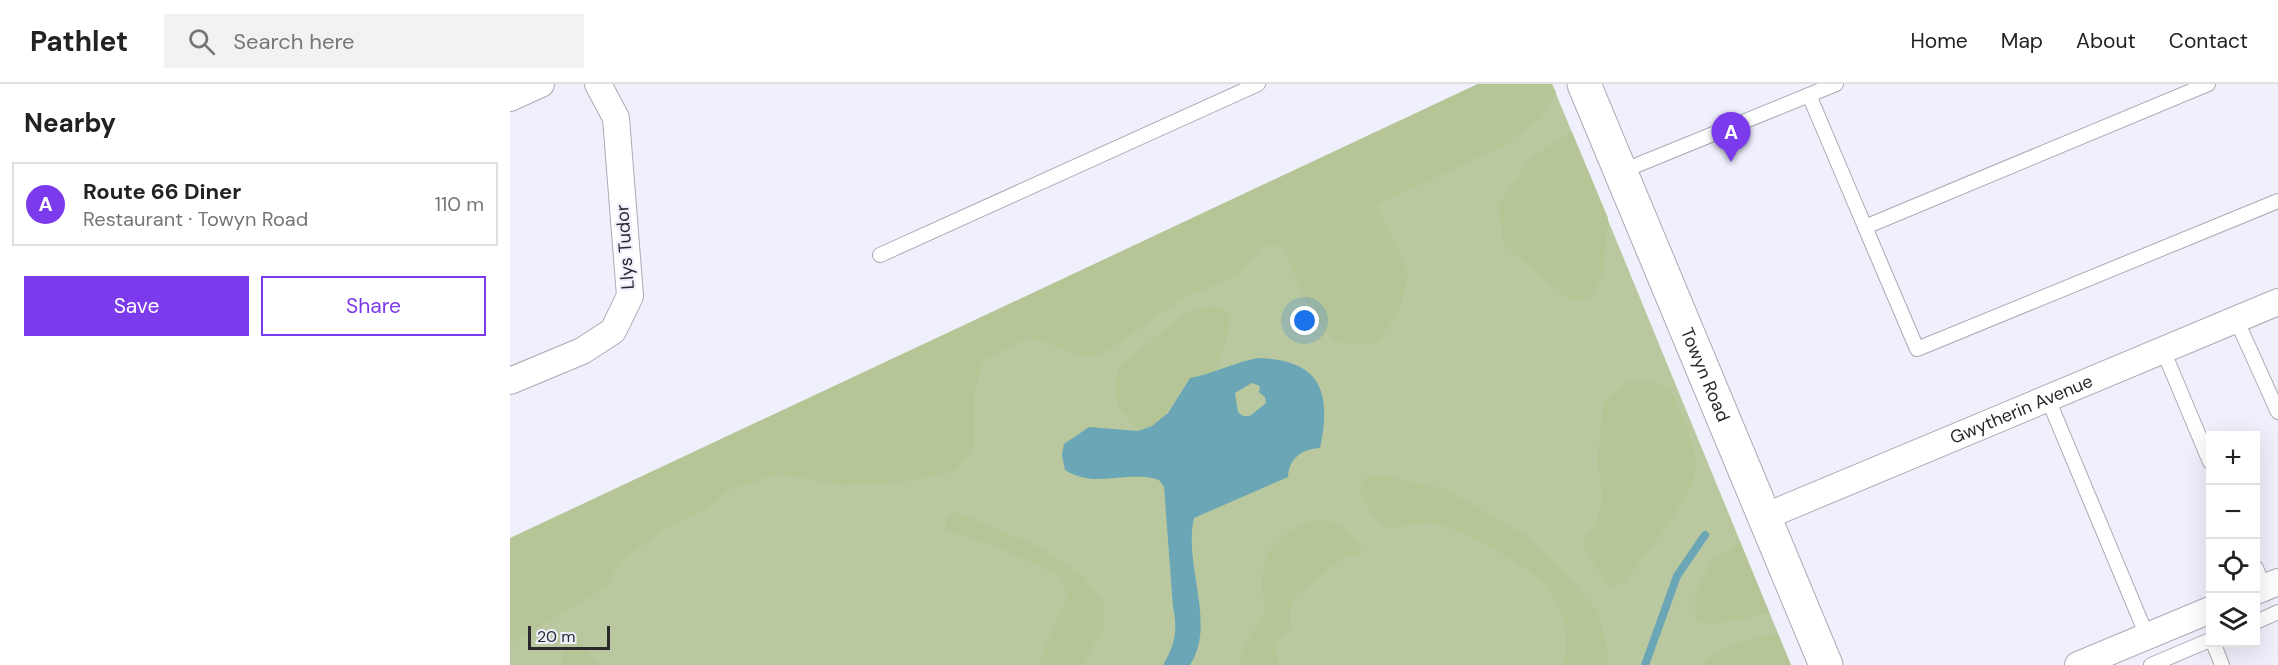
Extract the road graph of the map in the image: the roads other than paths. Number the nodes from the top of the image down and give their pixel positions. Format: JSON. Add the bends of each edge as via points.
{"nodes":[{"id":1,"x":541,"y":84,"type":"edge"},
{"id":2,"x":598,"y":84,"type":"edge"},
{"id":3,"x":1258,"y":84,"type":"edge"},
{"id":4,"x":1584,"y":84,"type":"edge"},
{"id":5,"x":1836,"y":84,"type":"edge"},
{"id":6,"x":2208,"y":84,"type":"edge"},
{"id":7,"x":1809,"y":95,"type":"junction"},
{"id":8,"x":510,"y":98,"type":"edge"},
{"id":9,"x":1620,"y":172,"type":"junction"},
{"id":10,"x":2278,"y":201,"type":"edge"},
{"id":11,"x":1865,"y":227,"type":"junction"},
{"id":12,"x":880,"y":255,"type":"dead end"},
{"id":13,"x":2278,"y":302,"type":"edge"},
{"id":14,"x":2236,"y":320,"type":"junction"},
{"id":15,"x":2163,"y":350,"type":"junction"},
{"id":16,"x":510,"y":381,"type":"edge"},
{"id":17,"x":2048,"y":399,"type":"junction"},
{"id":18,"x":2278,"y":412,"type":"edge"},
{"id":19,"x":2206,"y":450,"type":"edge"},
{"id":20,"x":1764,"y":517,"type":"junction"},
{"id":21,"x":2206,"y":612,"type":"edge"},
{"id":22,"x":2278,"y":612,"type":"edge"},
{"id":23,"x":2260,"y":620,"type":"edge"},
{"id":24,"x":2147,"y":636,"type":"junction"},
{"id":25,"x":2206,"y":643,"type":"edge"},
{"id":26,"x":2214,"y":647,"type":"edge"},
{"id":27,"x":1826,"y":665,"type":"edge"},
{"id":28,"x":2078,"y":665,"type":"edge"},
{"id":29,"x":2151,"y":665,"type":"edge"},
{"id":30,"x":2222,"y":665,"type":"edge"}],
"edges":[{"from":1,"to":8,"type":"street"},
{"from":2,"to":16,"type":"street","name":"Llys Tudor","via":[[616,118],[630,296],[614,331],[582,351]]},
{"from":3,"to":12,"type":"lane"},
{"from":4,"to":9,"type":"main road","name":"Towyn Road"},
{"from":5,"to":7,"type":"lane"},
{"from":6,"to":11,"type":"lane"},
{"from":7,"to":9,"type":"lane"},
{"from":7,"to":11,"type":"lane"},
{"from":9,"to":20,"type":"main road","name":"Towyn Road"},
{"from":10,"to":11,"type":"lane","via":[[1917,349]]},
{"from":13,"to":14,"type":"street","name":"Gwytherin Avenue"},
{"from":14,"to":15,"type":"street","name":"Gwytherin Avenue"},
{"from":14,"to":18,"type":"lane"},
{"from":15,"to":17,"type":"street","name":"Gwytherin Avenue"},
{"from":15,"to":19,"type":"lane"},
{"from":17,"to":20,"type":"street","name":"Gwytherin Avenue"},
{"from":17,"to":24,"type":"lane"},
{"from":20,"to":27,"type":"main road","name":"Towyn Road"},
{"from":21,"to":24,"type":"street"},
{"from":22,"to":23,"type":"lane"},
{"from":24,"to":28,"type":"street"},
{"from":25,"to":29,"type":"lane"},
{"from":26,"to":30,"type":"lane"}]}
